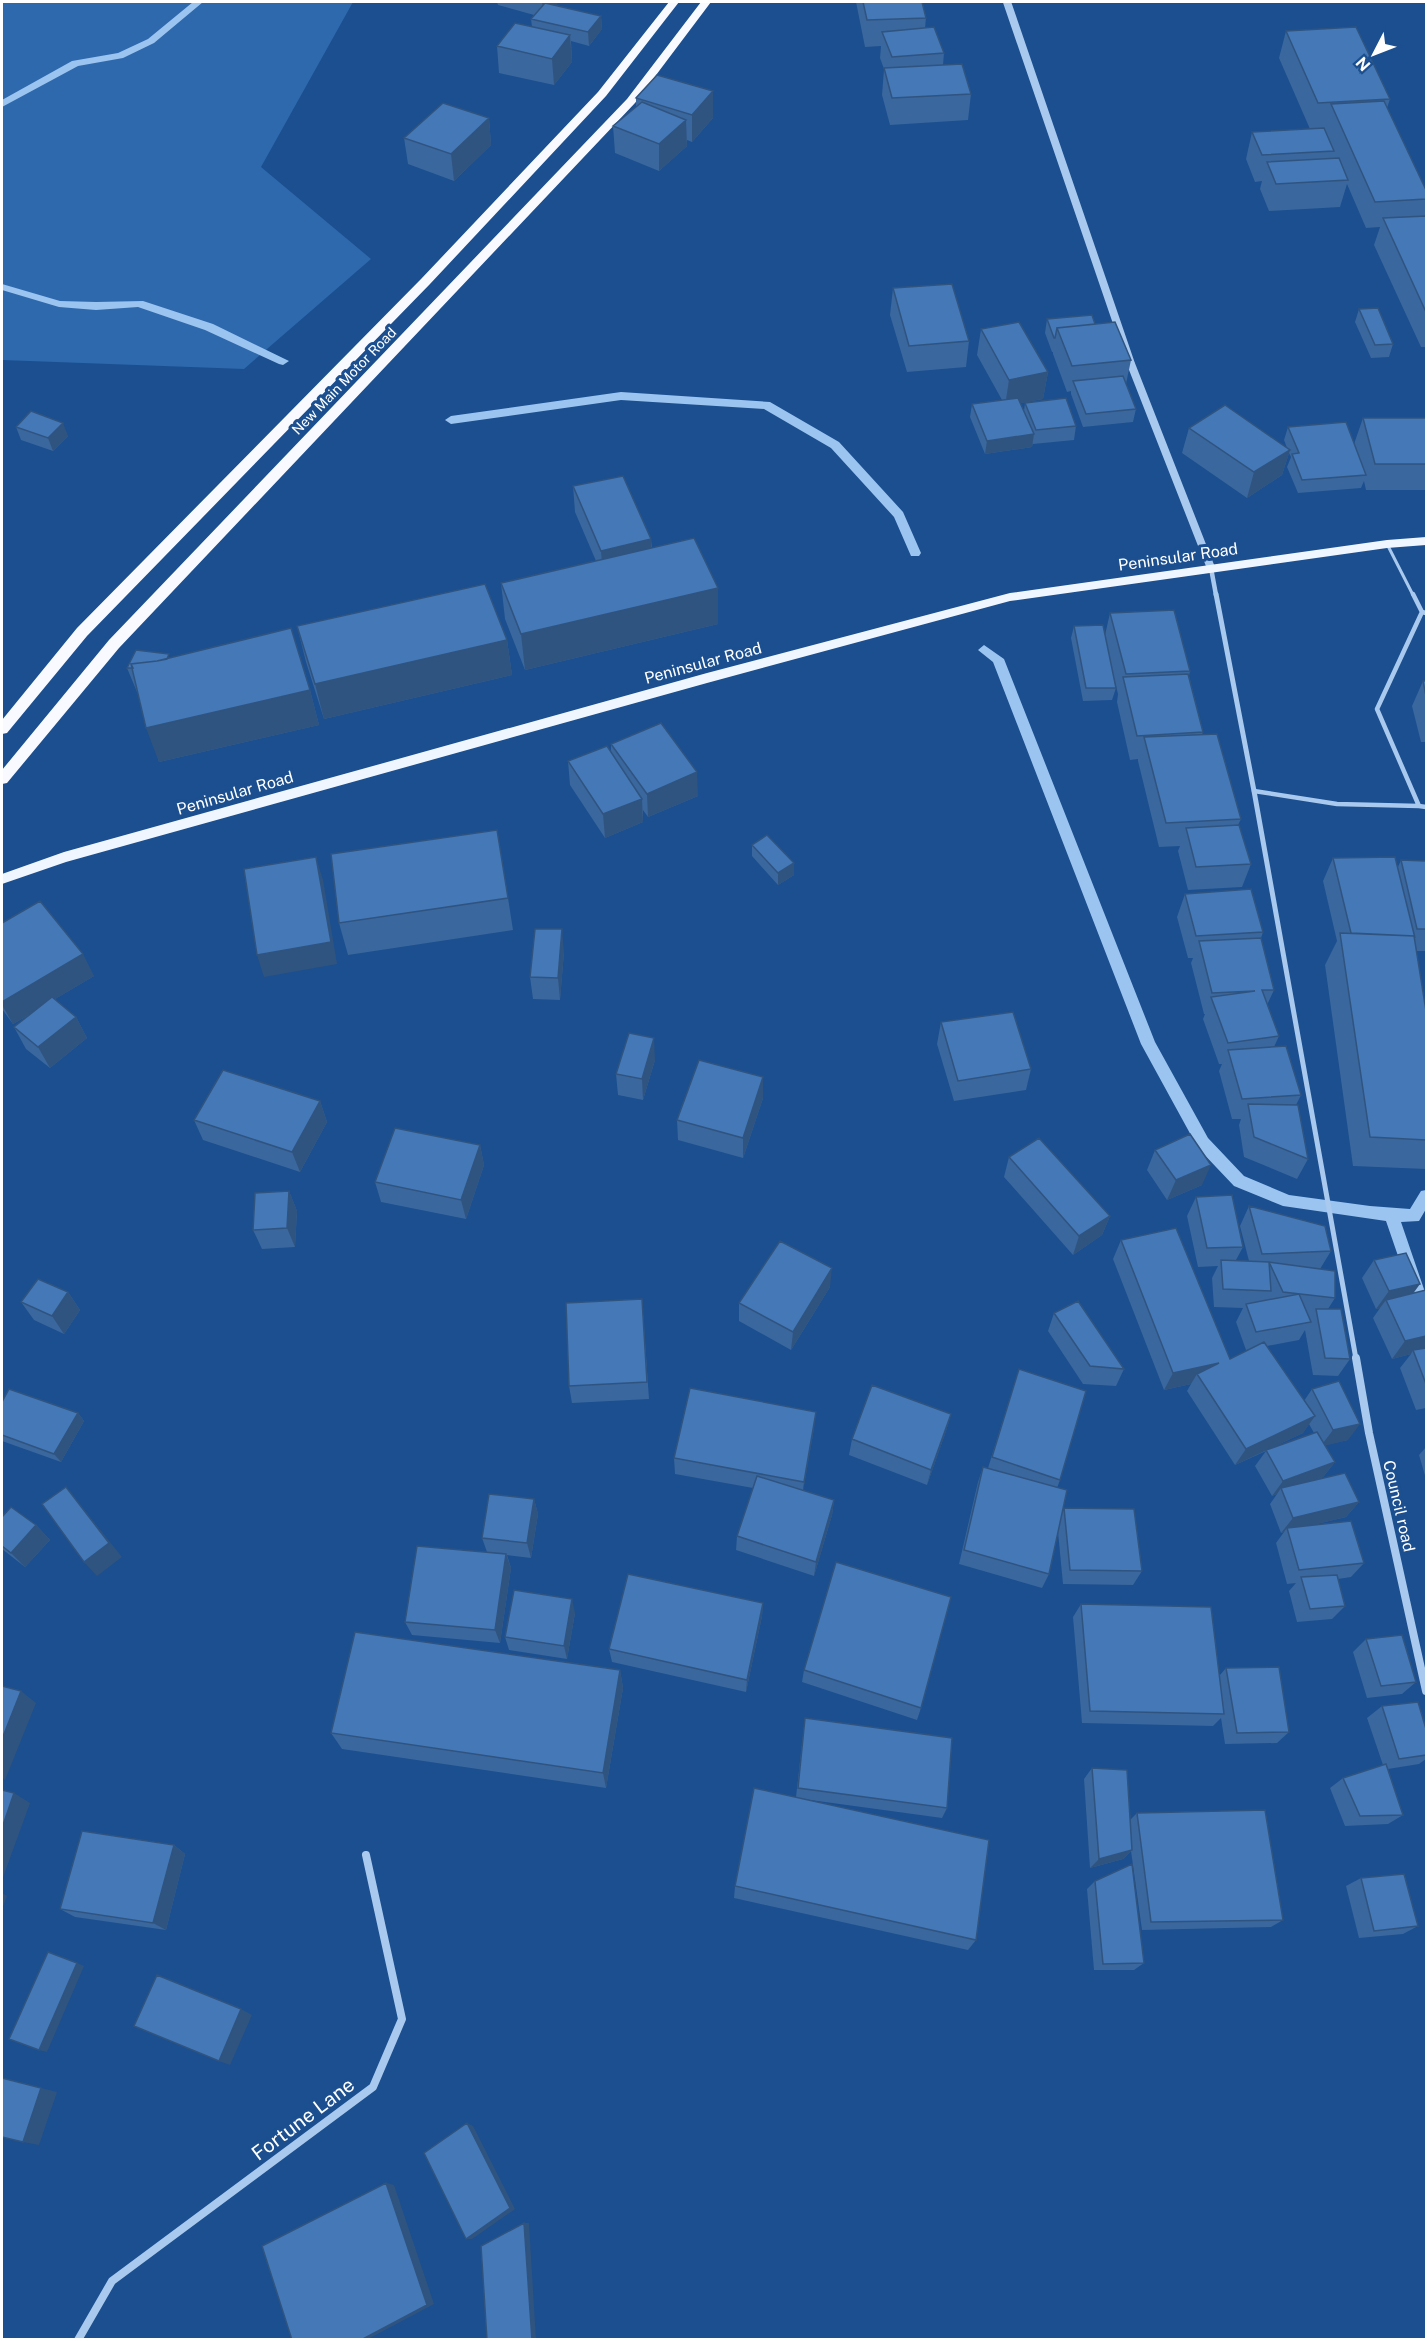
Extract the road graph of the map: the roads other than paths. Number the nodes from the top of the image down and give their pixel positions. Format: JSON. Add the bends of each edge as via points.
{"nodes":[{"id":1,"x":674,"y":2,"type":"edge"},
{"id":2,"x":706,"y":2,"type":"edge"},
{"id":3,"x":1007,"y":2,"type":"edge"},
{"id":4,"x":1426,"y":541,"type":"edge"},
{"id":5,"x":1388,"y":544,"type":"junction"},
{"id":6,"x":1211,"y":568,"type":"junction"},
{"id":7,"x":1424,"y":612,"type":"edge"},
{"id":8,"x":2,"y":729,"type":"edge"},
{"id":9,"x":2,"y":779,"type":"edge"},
{"id":10,"x":1254,"y":791,"type":"junction"},
{"id":11,"x":1419,"y":806,"type":"junction"},
{"id":12,"x":1426,"y":807,"type":"edge"},
{"id":13,"x":2,"y":879,"type":"edge"},
{"id":14,"x":1426,"y":1691,"type":"edge"},
{"id":15,"x":366,"y":1855,"type":"dead end"},
{"id":16,"x":78,"y":2340,"type":"edge"}],
"edges":[{"from":1,"to":8,"type":"highway","name":"New Main Motor Road","via":[[602,94],[426,281],[82,632]]},
{"from":2,"to":9,"type":"highway","name":"New Main Motor Road","via":[[631,101],[114,644]]},
{"from":3,"to":6,"type":"street","via":[[1131,364]]},
{"from":4,"to":5,"type":"main road","name":"Peninsular Road"},
{"from":5,"to":6,"type":"main road","name":"Peninsular Road"},
{"from":5,"to":7,"type":"lane"},
{"from":6,"to":10,"type":"street","name":"Council road"},
{"from":6,"to":13,"type":"main road","name":"Peninsular Road","via":[[1010,597],[87,851]]},
{"from":7,"to":11,"type":"lane","via":[[1377,709]]},
{"from":10,"to":11,"type":"lane","via":[[1337,804]]},
{"from":10,"to":14,"type":"street","name":"Council road","via":[[1369,1433]]},
{"from":11,"to":12,"type":"lane"},
{"from":15,"to":16,"type":"street","name":"Fortune Lane","via":[[402,2019],[373,2087],[112,2281]]}]}
